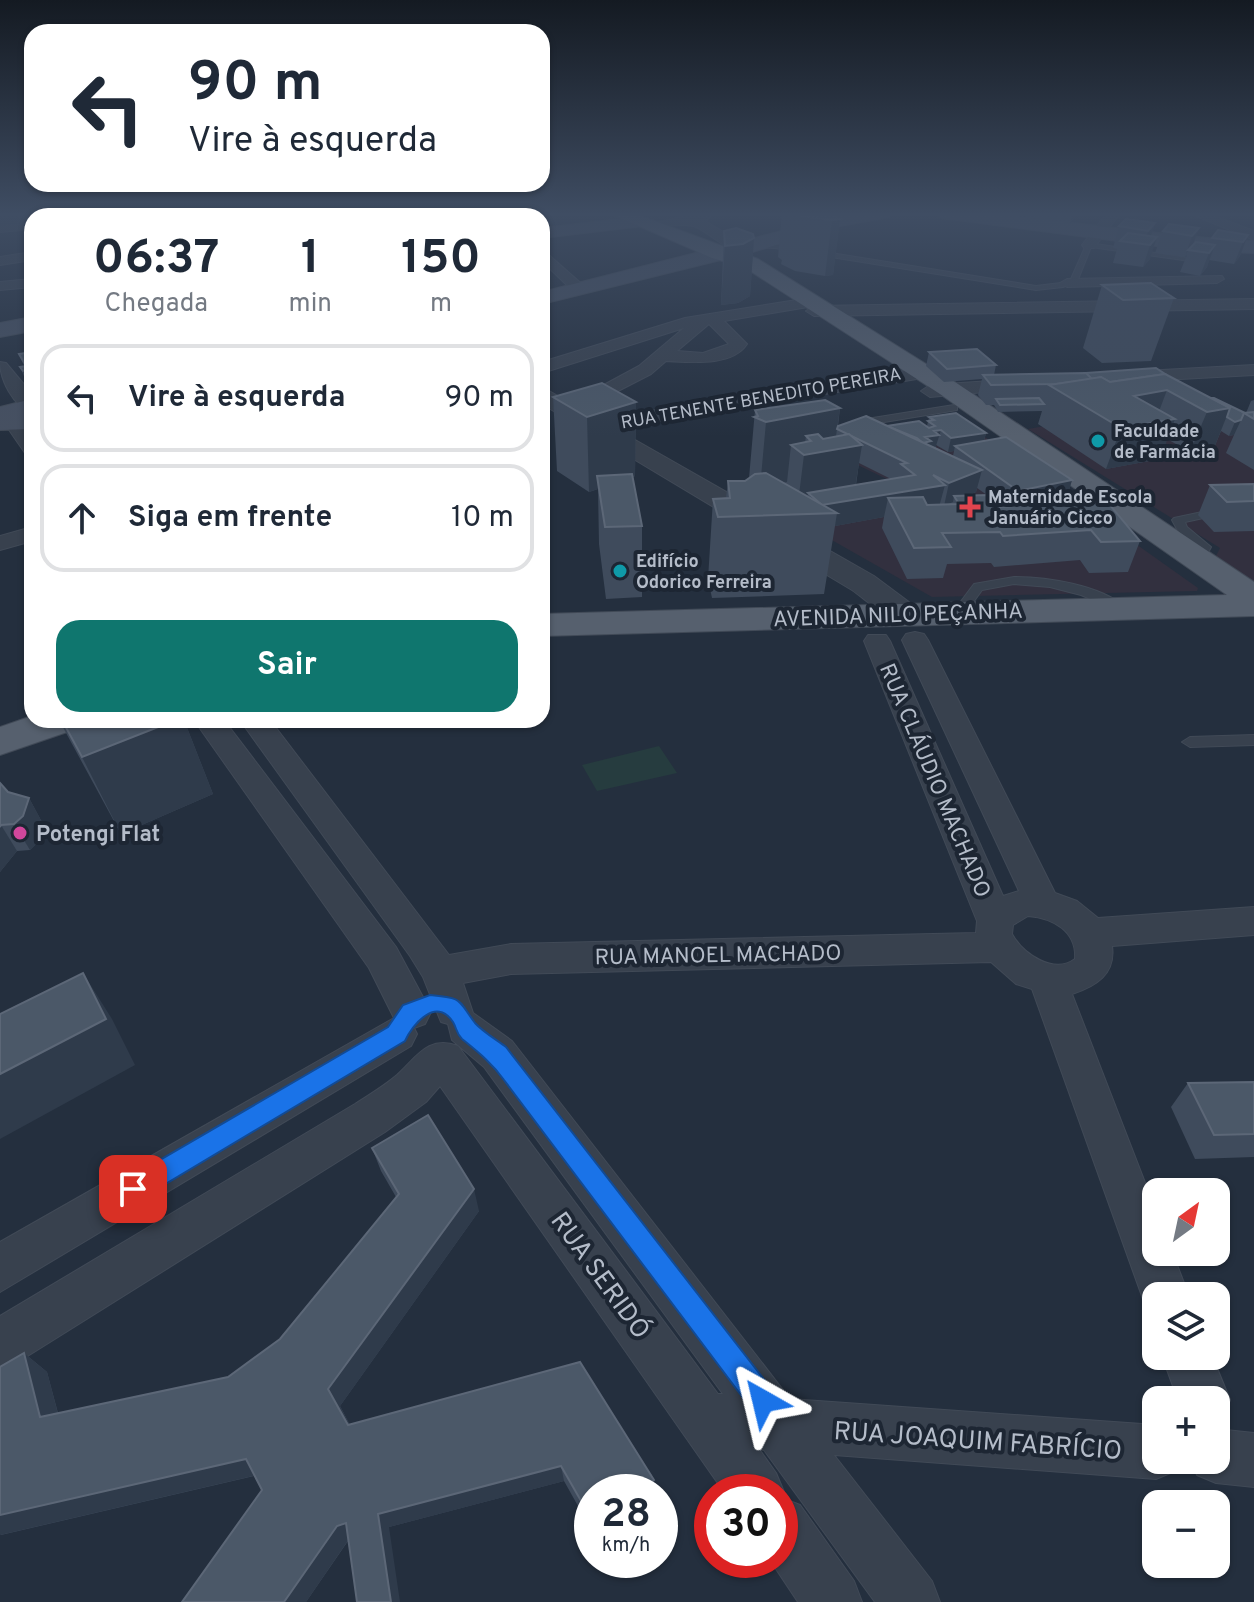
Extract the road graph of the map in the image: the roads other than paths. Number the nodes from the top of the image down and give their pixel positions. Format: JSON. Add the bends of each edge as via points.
{"nodes":[{"id":1,"x":569,"y":288,"type":"edge"},
{"id":2,"x":786,"y":288,"type":"edge"},
{"id":3,"x":550,"y":295,"type":"edge"},
{"id":4,"x":1254,"y":304,"type":"edge"},
{"id":5,"x":815,"y":308,"type":"junction"},
{"id":6,"x":895,"y":308,"type":"junction"},
{"id":7,"x":24,"y":316,"type":"edge"},
{"id":8,"x":708,"y":318,"type":"junction"},
{"id":9,"x":1235,"y":318,"type":"dead end"},
{"id":10,"x":0,"y":321,"type":"edge"},
{"id":11,"x":24,"y":326,"type":"edge"},
{"id":12,"x":0,"y":330,"type":"edge"},
{"id":13,"x":664,"y":356,"type":"junction"},
{"id":14,"x":550,"y":366,"type":"edge"},
{"id":15,"x":0,"y":367,"type":"edge"},
{"id":16,"x":1254,"y":370,"type":"edge"},
{"id":17,"x":1171,"y":376,"type":"junction"},
{"id":18,"x":1101,"y":379,"type":"edge"},
{"id":19,"x":1040,"y":383,"type":"edge"},
{"id":20,"x":1254,"y":383,"type":"edge"},
{"id":21,"x":932,"y":387,"type":"junction"},
{"id":22,"x":550,"y":398,"type":"edge"},
{"id":23,"x":569,"y":408,"type":"junction"},
{"id":24,"x":14,"y":415,"type":"edge"},
{"id":25,"x":599,"y":425,"type":"junction"},
{"id":26,"x":848,"y":425,"type":"edge"},
{"id":27,"x":24,"y":434,"type":"edge"},
{"id":28,"x":1254,"y":504,"type":"edge"},
{"id":29,"x":24,"y":536,"type":"edge"},
{"id":30,"x":0,"y":543,"type":"edge"},
{"id":31,"x":1199,"y":559,"type":"junction"},
{"id":32,"x":1249,"y":613,"type":"edge"},
{"id":33,"x":734,"y":619,"type":"junction"},
{"id":34,"x":550,"y":625,"type":"edge"},
{"id":35,"x":912,"y":627,"type":"junction"},
{"id":36,"x":877,"y":641,"type":"junction"},
{"id":37,"x":646,"y":646,"type":"junction"},
{"id":38,"x":550,"y":649,"type":"edge"},
{"id":39,"x":215,"y":728,"type":"edge"},
{"id":40,"x":261,"y":728,"type":"edge"},
{"id":41,"x":1254,"y":740,"type":"edge"},
{"id":42,"x":1190,"y":742,"type":"dead end"},
{"id":43,"x":232,"y":752,"type":"junction"},
{"id":44,"x":333,"y":825,"type":"junction"},
{"id":45,"x":297,"y":842,"type":"junction"},
{"id":46,"x":1042,"y":903,"type":"junction"},
{"id":47,"x":1254,"y":921,"type":"edge"},
{"id":48,"x":997,"y":933,"type":"junction"},
{"id":49,"x":1090,"y":933,"type":"junction"},
{"id":50,"x":440,"y":972,"type":"junction"},
{"id":51,"x":1047,"y":979,"type":"junction"},
{"id":52,"x":404,"y":1023,"type":"junction"},
{"id":53,"x":450,"y":1040,"type":"junction"},
{"id":54,"x":0,"y":1268,"type":"edge"},
{"id":55,"x":1160,"y":1282,"type":"edge"},
{"id":56,"x":0,"y":1344,"type":"edge"},
{"id":57,"x":704,"y":1419,"type":"junction"},
{"id":58,"x":782,"y":1426,"type":"junction"},
{"id":59,"x":1142,"y":1451,"type":"edge"},
{"id":60,"x":744,"y":1474,"type":"edge"},
{"id":61,"x":798,"y":1551,"type":"edge"},
{"id":62,"x":833,"y":1602,"type":"edge"},
{"id":63,"x":911,"y":1602,"type":"edge"}],
"edges":[{"from":1,"to":3,"type":"main road"},
{"from":2,"to":5,"type":"main road"},
{"from":4,"to":6,"type":"street"},
{"from":5,"to":6,"type":"street"},
{"from":5,"to":8,"type":"street"},
{"from":5,"to":21,"type":"main road"},
{"from":6,"to":9,"type":"street","via":[[931,322]]},
{"from":7,"to":10,"type":"main road"},
{"from":8,"to":13,"type":"street"},
{"from":8,"to":13,"type":"street","via":[[737,347],[704,358]]},
{"from":8,"to":14,"type":"street"},
{"from":11,"to":12,"type":"main road"},
{"from":13,"to":23,"type":"street"},
{"from":15,"to":24,"type":"street"},
{"from":16,"to":17,"type":"street"},
{"from":17,"to":18,"type":"street"},
{"from":17,"to":20,"type":"street"},
{"from":19,"to":21,"type":"street","name":"RUA TENENTE BENEDITO PEREIRA"},
{"from":21,"to":25,"type":"street","name":"RUA TENENTE BENEDITO PEREIRA"},
{"from":21,"to":26,"type":"lane"},
{"from":21,"to":31,"type":"main road"},
{"from":21,"to":32,"type":"main road"},
{"from":22,"to":23,"type":"street"},
{"from":23,"to":25,"type":"street"},
{"from":24,"to":27,"type":"street"},
{"from":25,"to":35,"type":"street","via":[[765,520]]},
{"from":28,"to":31,"type":"lane","via":[[1178,520],[1205,547]]},
{"from":29,"to":30,"type":"street"},
{"from":31,"to":32,"type":"main road"},
{"from":32,"to":35,"type":"main road","name":"AVENIDA NILO PEÇANHA"},
{"from":32,"to":35,"type":"main road","name":"AVENIDA NILO PEÇANHA","via":[[1119,607],[959,612]]},
{"from":33,"to":34,"type":"main road","name":"AVENIDA NILO PEÇANHA"},
{"from":33,"to":35,"type":"main road","name":"AVENIDA NILO PEÇANHA"},
{"from":33,"to":37,"type":"main road","via":[[745,629],[737,636]]},
{"from":35,"to":36,"type":"main road","name":"AVENIDA NILO PEÇANHA"},
{"from":35,"to":46,"type":"street","name":"RUA CLÁUDIO MACHADO"},
{"from":36,"to":37,"type":"main road","name":"AVENIDA NILO PEÇANHA"},
{"from":36,"to":48,"type":"street","name":"RUA CLÁUDIO MACHADO"},
{"from":37,"to":38,"type":"main road","name":"AVENIDA NILO PEÇANHA"},
{"from":39,"to":43,"type":"street"},
{"from":40,"to":43,"type":"street"},
{"from":40,"to":44,"type":"street","name":"RUA SERIDÓ"},
{"from":41,"to":42,"type":"lane"},
{"from":43,"to":45,"type":"street"},
{"from":44,"to":45,"type":"street"},
{"from":44,"to":50,"type":"street","name":"RUA SERIDÓ"},
{"from":45,"to":52,"type":"street","via":[[383,958]]},
{"from":46,"to":48,"type":"street","via":[[1003,909]]},
{"from":46,"to":49,"type":"street","via":[[1069,914]]},
{"from":47,"to":49,"type":"street"},
{"from":48,"to":50,"type":"street","name":"RUA MANOEL MACHADO","via":[[511,959]]},
{"from":48,"to":51,"type":"street","via":[[1010,961]]},
{"from":49,"to":51,"type":"street","via":[[1094,964],[1084,975]]},
{"from":50,"to":53,"type":"street","name":"RUA SERIDÓ"},
{"from":51,"to":55,"type":"street"},
{"from":52,"to":53,"type":"street","via":[[430,1004]]},
{"from":52,"to":53,"type":"street","via":[[404,1055],[418,1062]]},
{"from":52,"to":54,"type":"street"},
{"from":53,"to":56,"type":"street","via":[[411,1089],[370,1118]]},
{"from":53,"to":57,"type":"street","name":"RUA SERIDÓ"},
{"from":53,"to":58,"type":"street","name":"RUA SERIDÓ","via":[[498,1054]]},
{"from":57,"to":58,"type":"street","name":"RUA JOAQUIM FABRÍCIO"},
{"from":57,"to":60,"type":"street","name":"RUA SERIDÓ"},
{"from":58,"to":59,"type":"street","name":"RUA JOAQUIM FABRÍCIO"},
{"from":58,"to":63,"type":"street","name":"RUA SERIDÓ"},
{"from":61,"to":62,"type":"street"}]}
